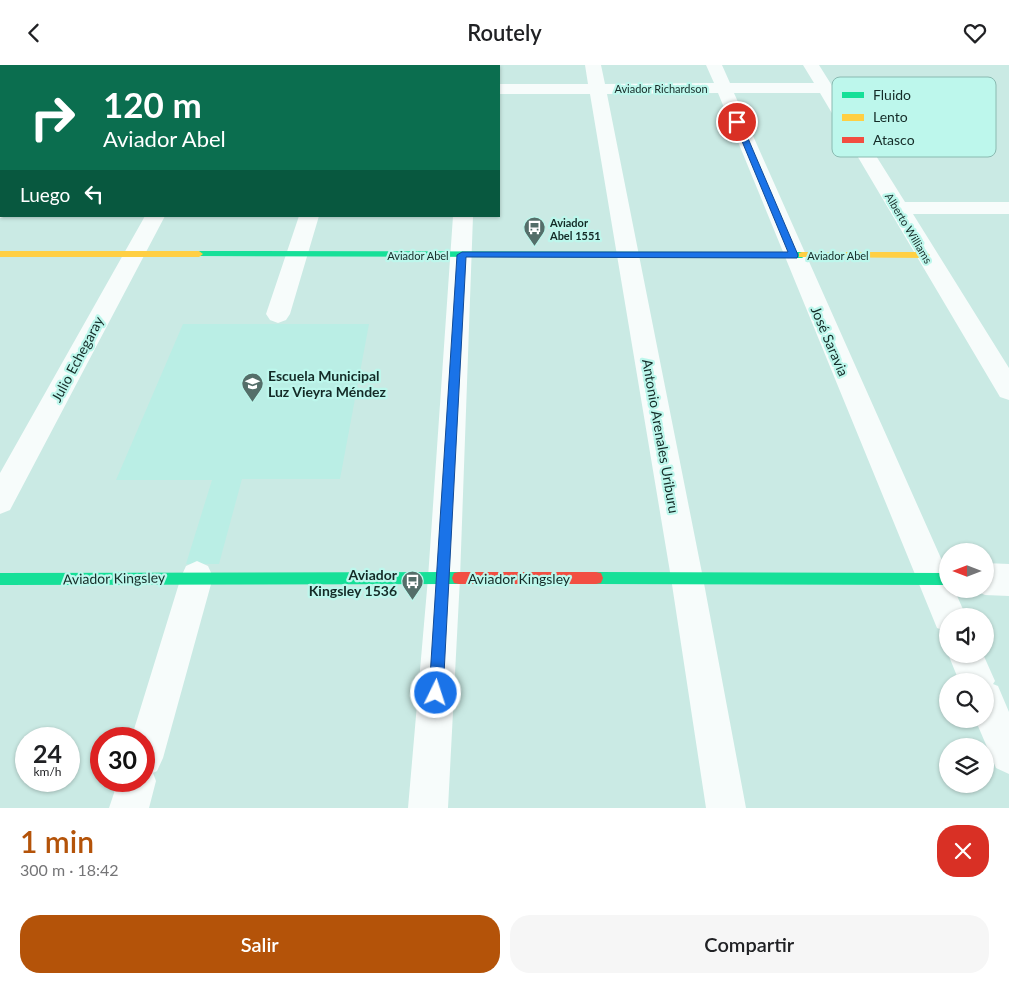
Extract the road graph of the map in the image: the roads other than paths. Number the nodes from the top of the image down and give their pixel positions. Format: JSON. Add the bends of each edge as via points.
{"nodes":[{"id":1,"x":714,"y":65,"type":"edge"},
{"id":2,"x":811,"y":65,"type":"edge"},
{"id":3,"x":595,"y":77,"type":"edge"},
{"id":4,"x":723,"y":88,"type":"junction"},
{"id":5,"x":823,"y":88,"type":"junction"},
{"id":6,"x":500,"y":89,"type":"edge"},
{"id":7,"x":832,"y":103,"type":"edge"},
{"id":8,"x":866,"y":157,"type":"edge"},
{"id":9,"x":897,"y":208,"type":"junction"},
{"id":10,"x":1009,"y":208,"type":"edge"},
{"id":11,"x":153,"y":217,"type":"edge"},
{"id":12,"x":309,"y":217,"type":"edge"},
{"id":13,"x":463,"y":217,"type":"edge"},
{"id":14,"x":0,"y":254,"type":"edge"},
{"id":15,"x":133,"y":255,"type":"junction"},
{"id":16,"x":298,"y":255,"type":"junction"},
{"id":17,"x":462,"y":255,"type":"junction"},
{"id":18,"x":628,"y":255,"type":"junction"},
{"id":19,"x":794,"y":255,"type":"junction"},
{"id":20,"x":926,"y":255,"type":"junction"},
{"id":21,"x":278,"y":314,"type":"dead end"},
{"id":22,"x":1009,"y":390,"type":"edge"},
{"id":23,"x":0,"y":501,"type":"edge"},
{"id":24,"x":197,"y":577,"type":"junction"},
{"id":25,"x":939,"y":577,"type":"edge"},
{"id":26,"x":444,"y":578,"type":"junction"},
{"id":27,"x":0,"y":579,"type":"edge"},
{"id":28,"x":687,"y":579,"type":"junction"},
{"id":29,"x":939,"y":579,"type":"edge"},
{"id":30,"x":994,"y":579,"type":"edge"},
{"id":31,"x":1009,"y":579,"type":"edge"},
{"id":32,"x":994,"y":720,"type":"edge"},
{"id":33,"x":153,"y":727,"type":"edge"},
{"id":34,"x":1009,"y":755,"type":"edge"},
{"id":35,"x":134,"y":792,"type":"edge"},
{"id":36,"x":129,"y":808,"type":"edge"},
{"id":37,"x":428,"y":808,"type":"edge"},
{"id":38,"x":726,"y":808,"type":"edge"}],
"edges":[{"from":1,"to":4,"type":"street","name":"José Saravia"},
{"from":2,"to":5,"type":"street","name":"Alberto Williams"},
{"from":3,"to":4,"type":"street","name":"Aviador Richardson"},
{"from":3,"to":6,"type":"street","name":"Aviador Richardson"},
{"from":3,"to":18,"type":"street","name":"Antonio Arenales Uriburu"},
{"from":4,"to":5,"type":"street","name":"Aviador Richardson"},
{"from":4,"to":19,"type":"street","name":"José Saravia"},
{"from":5,"to":7,"type":"street","name":"Alberto Williams"},
{"from":8,"to":9,"type":"street","name":"Alberto Williams"},
{"from":9,"to":10,"type":"street"},
{"from":9,"to":20,"type":"street","name":"Alberto Williams"},
{"from":11,"to":15,"type":"street","name":"Julio Echegaray"},
{"from":12,"to":16,"type":"street"},
{"from":13,"to":17,"type":"street"},
{"from":14,"to":15,"type":"street","name":"Aviador Abel"},
{"from":15,"to":16,"type":"street","name":"Aviador Abel"},
{"from":15,"to":23,"type":"street","name":"Julio Echegaray"},
{"from":16,"to":17,"type":"street","name":"Aviador Abel"},
{"from":16,"to":21,"type":"street"},
{"from":17,"to":18,"type":"street","name":"Aviador Abel"},
{"from":17,"to":26,"type":"street"},
{"from":18,"to":19,"type":"street","name":"Aviador Abel"},
{"from":18,"to":28,"type":"street","name":"Antonio Arenales Uriburu"},
{"from":19,"to":20,"type":"street","name":"Aviador Abel"},
{"from":19,"to":25,"type":"street","name":"José Saravia"},
{"from":20,"to":22,"type":"street","name":"Alberto Williams"},
{"from":24,"to":26,"type":"street","name":"Aviador Kingsley"},
{"from":24,"to":27,"type":"street","name":"Aviador Kingsley"},
{"from":24,"to":33,"type":"street"},
{"from":26,"to":28,"type":"street","name":"Aviador Kingsley"},
{"from":26,"to":37,"type":"street"},
{"from":28,"to":29,"type":"street","name":"Aviador Kingsley"},
{"from":28,"to":38,"type":"street","name":"Antonio Arenales Uriburu"},
{"from":30,"to":31,"type":"street"},
{"from":32,"to":34,"type":"street"},
{"from":35,"to":36,"type":"street"}]}
